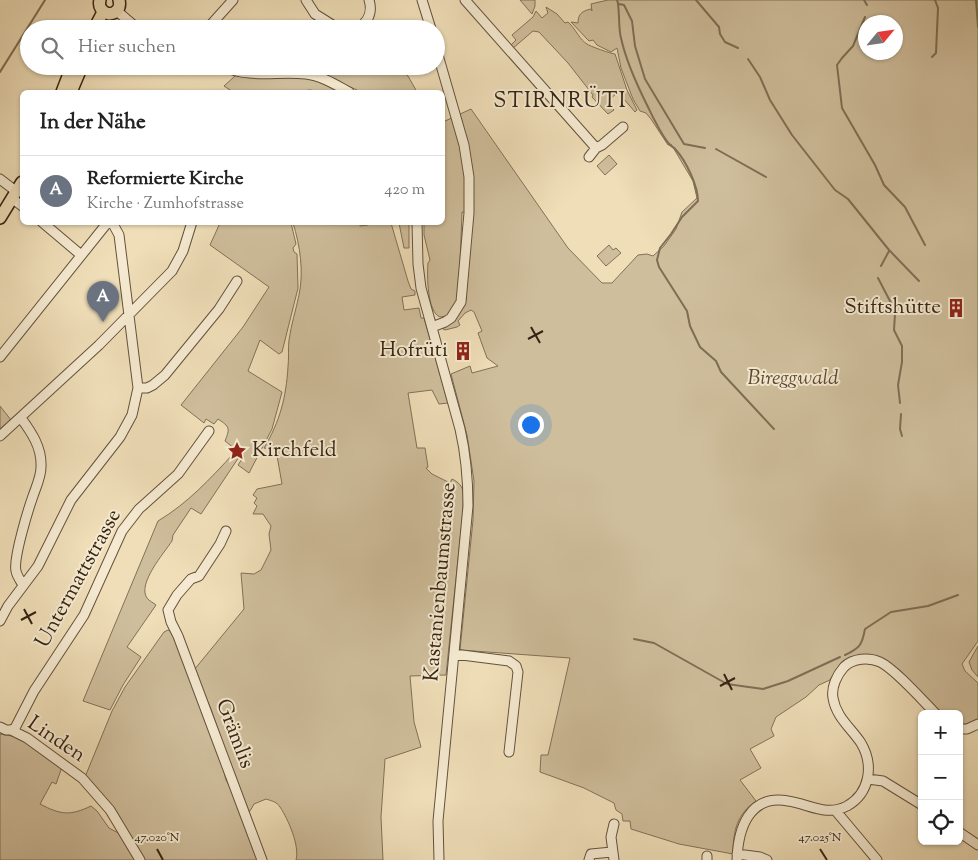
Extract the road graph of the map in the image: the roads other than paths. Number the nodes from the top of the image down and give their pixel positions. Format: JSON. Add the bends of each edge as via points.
{"nodes":[{"id":1,"x":100,"y":0,"type":"edge"},
{"id":2,"x":233,"y":0,"type":"edge"},
{"id":3,"x":306,"y":0,"type":"edge"},
{"id":4,"x":369,"y":0,"type":"edge"},
{"id":5,"x":422,"y":0,"type":"edge"},
{"id":6,"x":465,"y":0,"type":"edge"},
{"id":7,"x":118,"y":5,"type":"edge"},
{"id":8,"x":103,"y":12,"type":"junction"},
{"id":9,"x":99,"y":20,"type":"edge"},
{"id":10,"x":130,"y":20,"type":"edge"},
{"id":11,"x":215,"y":20,"type":"edge"},
{"id":12,"x":322,"y":20,"type":"edge"},
{"id":13,"x":366,"y":20,"type":"edge"},
{"id":14,"x":428,"y":20,"type":"edge"},
{"id":15,"x":69,"y":75,"type":"edge"},
{"id":16,"x":78,"y":75,"type":"edge"},
{"id":17,"x":310,"y":75,"type":"edge"},
{"id":18,"x":444,"y":75,"type":"edge"},
{"id":19,"x":63,"y":90,"type":"edge"},
{"id":20,"x":72,"y":90,"type":"edge"},
{"id":21,"x":345,"y":90,"type":"edge"},
{"id":22,"x":623,"y":127,"type":"dead end"},
{"id":23,"x":596,"y":148,"type":"junction"},
{"id":24,"x":589,"y":157,"type":"dead end"},
{"id":25,"x":0,"y":179,"type":"edge"},
{"id":26,"x":18,"y":191,"type":"edge"},
{"id":27,"x":0,"y":218,"type":"edge"},
{"id":28,"x":46,"y":225,"type":"edge"},
{"id":29,"x":106,"y":225,"type":"edge"},
{"id":30,"x":114,"y":225,"type":"edge"},
{"id":31,"x":191,"y":225,"type":"edge"},
{"id":32,"x":417,"y":225,"type":"edge"},
{"id":33,"x":81,"y":255,"type":"junction"},
{"id":34,"x":237,"y":281,"type":"dead end"},
{"id":35,"x":130,"y":313,"type":"junction"},
{"id":36,"x":432,"y":326,"type":"junction"},
{"id":37,"x":0,"y":357,"type":"edge"},
{"id":38,"x":138,"y":388,"type":"junction"},
{"id":39,"x":21,"y":418,"type":"junction"},
{"id":40,"x":209,"y":431,"type":"dead end"},
{"id":41,"x":0,"y":436,"type":"edge"},
{"id":42,"x":226,"y":531,"type":"dead end"},
{"id":43,"x":23,"y":585,"type":"junction"},
{"id":44,"x":0,"y":621,"type":"edge"},
{"id":45,"x":454,"y":654,"type":"junction"},
{"id":46,"x":932,"y":710,"type":"edge"},
{"id":47,"x":978,"y":724,"type":"edge"},
{"id":48,"x":0,"y":727,"type":"edge"},
{"id":49,"x":963,"y":729,"type":"edge"},
{"id":50,"x":11,"y":730,"type":"junction"},
{"id":51,"x":509,"y":752,"type":"dead end"},
{"id":52,"x":868,"y":778,"type":"junction"},
{"id":53,"x":918,"y":804,"type":"edge"},
{"id":54,"x":835,"y":810,"type":"junction"},
{"id":55,"x":614,"y":824,"type":"dead end"},
{"id":56,"x":963,"y":835,"type":"edge"},
{"id":57,"x":978,"y":845,"type":"edge"},
{"id":58,"x":613,"y":856,"type":"edge"},
{"id":59,"x":737,"y":857,"type":"edge"},
{"id":60,"x":140,"y":860,"type":"edge"},
{"id":61,"x":262,"y":860,"type":"edge"},
{"id":62,"x":439,"y":860,"type":"edge"},
{"id":63,"x":589,"y":860,"type":"edge"},
{"id":64,"x":767,"y":860,"type":"edge"},
{"id":65,"x":877,"y":860,"type":"edge"}],
"edges":[{"from":1,"to":8,"type":"main road"},
{"from":2,"to":11,"type":"street"},
{"from":3,"to":12,"type":"street"},
{"from":4,"to":13,"type":"street","via":[[371,11]]},
{"from":5,"to":14,"type":"street"},
{"from":6,"to":23,"type":"street"},
{"from":7,"to":8,"type":"main road","via":[[109,14]]},
{"from":7,"to":10,"type":"street"},
{"from":8,"to":9,"type":"main road"},
{"from":15,"to":19,"type":"main road"},
{"from":16,"to":20,"type":"main road"},
{"from":17,"to":21,"type":"street"},
{"from":18,"to":36,"type":"street","via":[[464,145],[469,177],[469,213],[461,302],[451,318]]},
{"from":22,"to":23,"type":"street"},
{"from":23,"to":24,"type":"street"},
{"from":25,"to":26,"type":"street"},
{"from":26,"to":27,"type":"main road"},
{"from":28,"to":33,"type":"street"},
{"from":29,"to":33,"type":"street"},
{"from":30,"to":35,"type":"street","via":[[119,235]]},
{"from":31,"to":35,"type":"street","via":[[183,251],[172,271]]},
{"from":32,"to":36,"type":"street","name":"Kastanienbaumstrasse","via":[[419,274]]},
{"from":33,"to":37,"type":"street"},
{"from":34,"to":38,"type":"street","via":[[165,375],[147,388]]},
{"from":35,"to":38,"type":"street"},
{"from":35,"to":39,"type":"street"},
{"from":36,"to":45,"type":"street","name":"Kastanienbaumstrasse","via":[[460,429],[468,477]]},
{"from":38,"to":43,"type":"street","via":[[129,423],[71,500],[38,566]]},
{"from":39,"to":41,"type":"street"},
{"from":39,"to":43,"type":"street","via":[[36,442],[42,468],[16,563],[16,573]]},
{"from":40,"to":50,"type":"street","name":"Untermattstrasse","via":[[178,474],[127,524],[84,615]]},
{"from":42,"to":61,"type":"street","name":"Grämlis","via":[[199,576],[191,579],[168,610]]},
{"from":43,"to":44,"type":"street"},
{"from":45,"to":51,"type":"street","via":[[509,661],[516,666]]},
{"from":45,"to":62,"type":"street","name":"Kastanienbaumstrasse","via":[[438,821]]},
{"from":46,"to":52,"type":"street","via":[[879,662],[863,659],[844,668],[834,685],[833,697],[842,720],[861,743],[866,755]]},
{"from":47,"to":49,"type":"street"},
{"from":48,"to":50,"type":"street","name":"Linden"},
{"from":50,"to":60,"type":"street","name":"Linden","via":[[82,778],[110,810]]},
{"from":52,"to":53,"type":"street","via":[[883,782]]},
{"from":52,"to":54,"type":"street","via":[[853,802]]},
{"from":54,"to":59,"type":"street","via":[[780,800],[759,806],[745,819]]},
{"from":54,"to":65,"type":"street"},
{"from":55,"to":58,"type":"street","via":[[611,836]]},
{"from":56,"to":57,"type":"street"},
{"from":58,"to":63,"type":"street","via":[[591,854]]},
{"from":59,"to":64,"type":"street","via":[[760,856]]}]}
